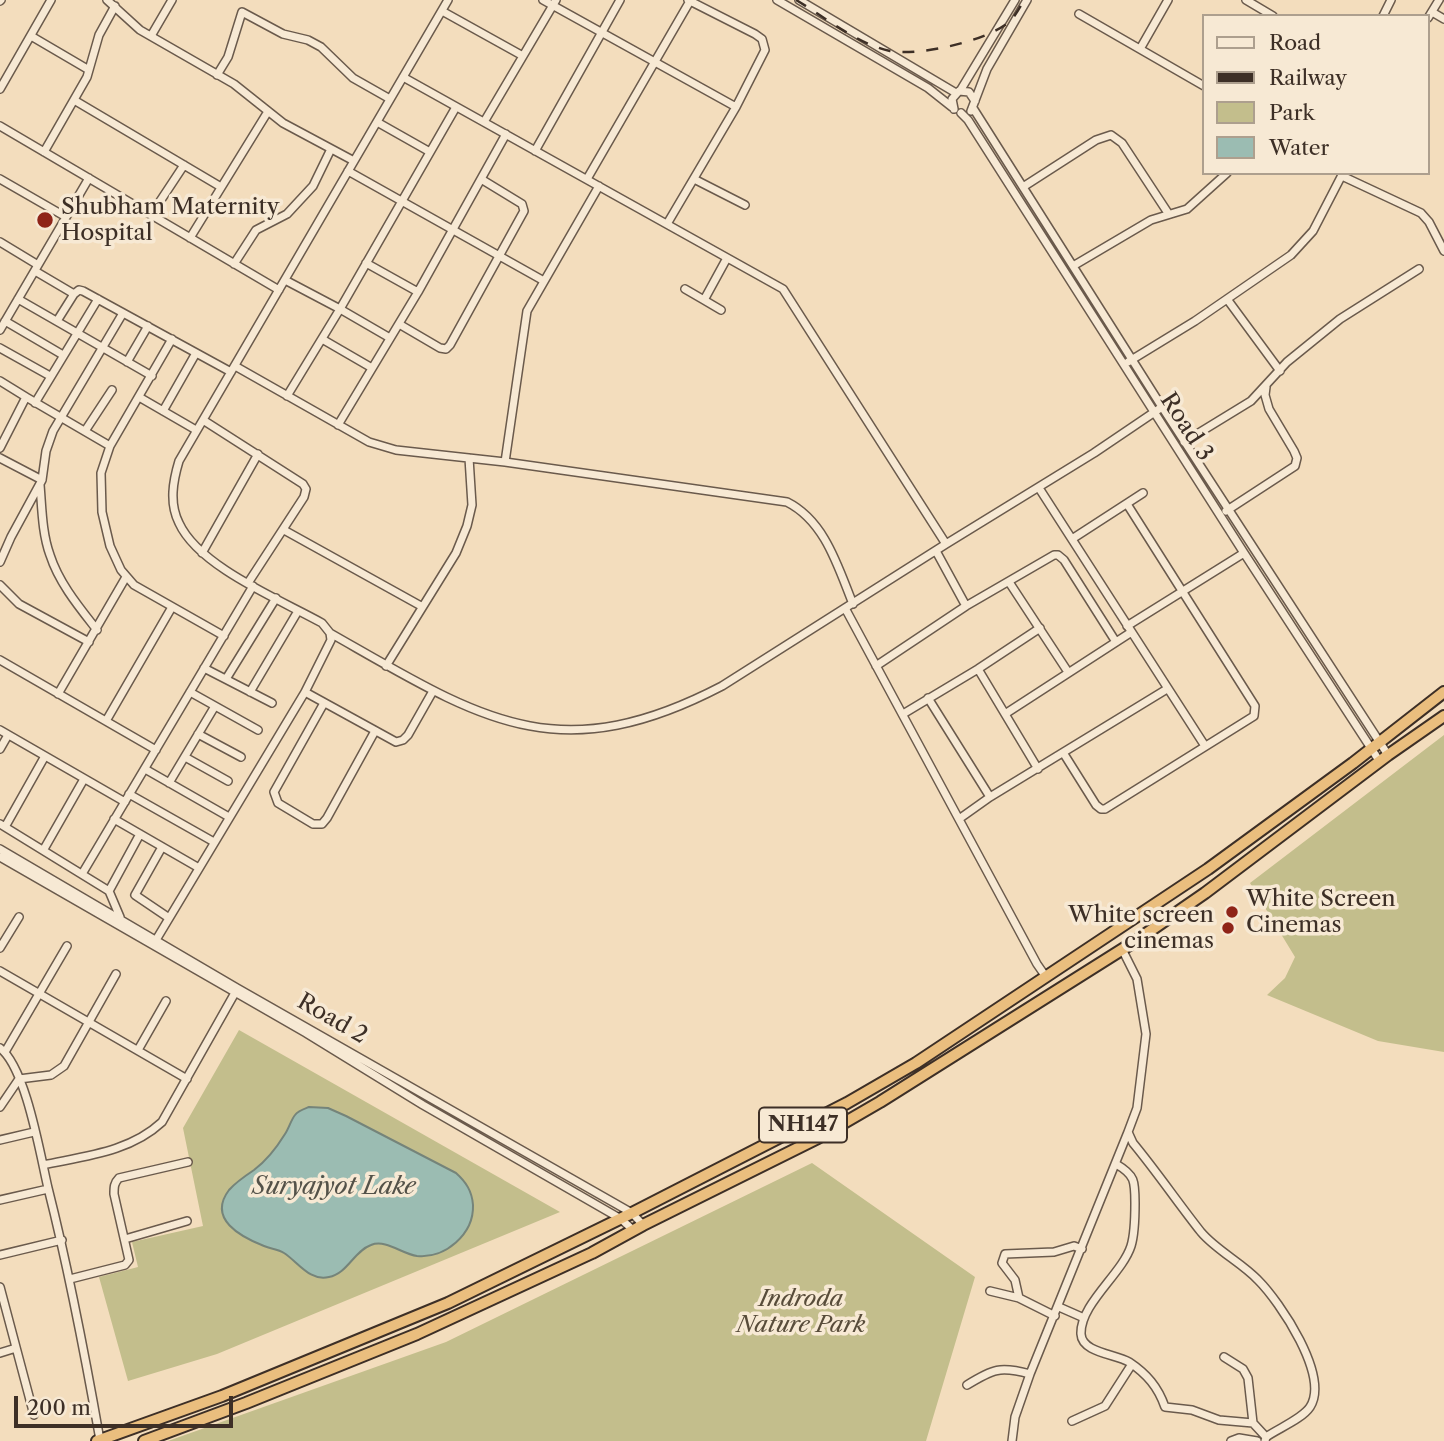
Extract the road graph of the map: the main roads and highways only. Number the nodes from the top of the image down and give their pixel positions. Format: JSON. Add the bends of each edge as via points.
{"nodes":[{"id":1,"x":1444,"y":692,"type":"edge"},
{"id":2,"x":1444,"y":716,"type":"edge"},
{"id":3,"x":1123,"y":925,"type":"junction"},
{"id":4,"x":1133,"y":942,"type":"junction"},
{"id":5,"x":99,"y":1440,"type":"edge"},
{"id":6,"x":144,"y":1441,"type":"edge"}],
"edges":[{"from":1,"to":3,"type":"highway","number":"NH147","via":[[1208,869]]},
{"from":2,"to":4,"type":"highway","number":"NH147"},
{"from":3,"to":4,"type":"highway"},
{"from":3,"to":5,"type":"highway","number":"NH147","via":[[916,1063],[621,1219],[448,1303],[222,1396]]},
{"from":4,"to":6,"type":"highway","number":"NH147","via":[[828,1132],[592,1253],[417,1334]]}]}
